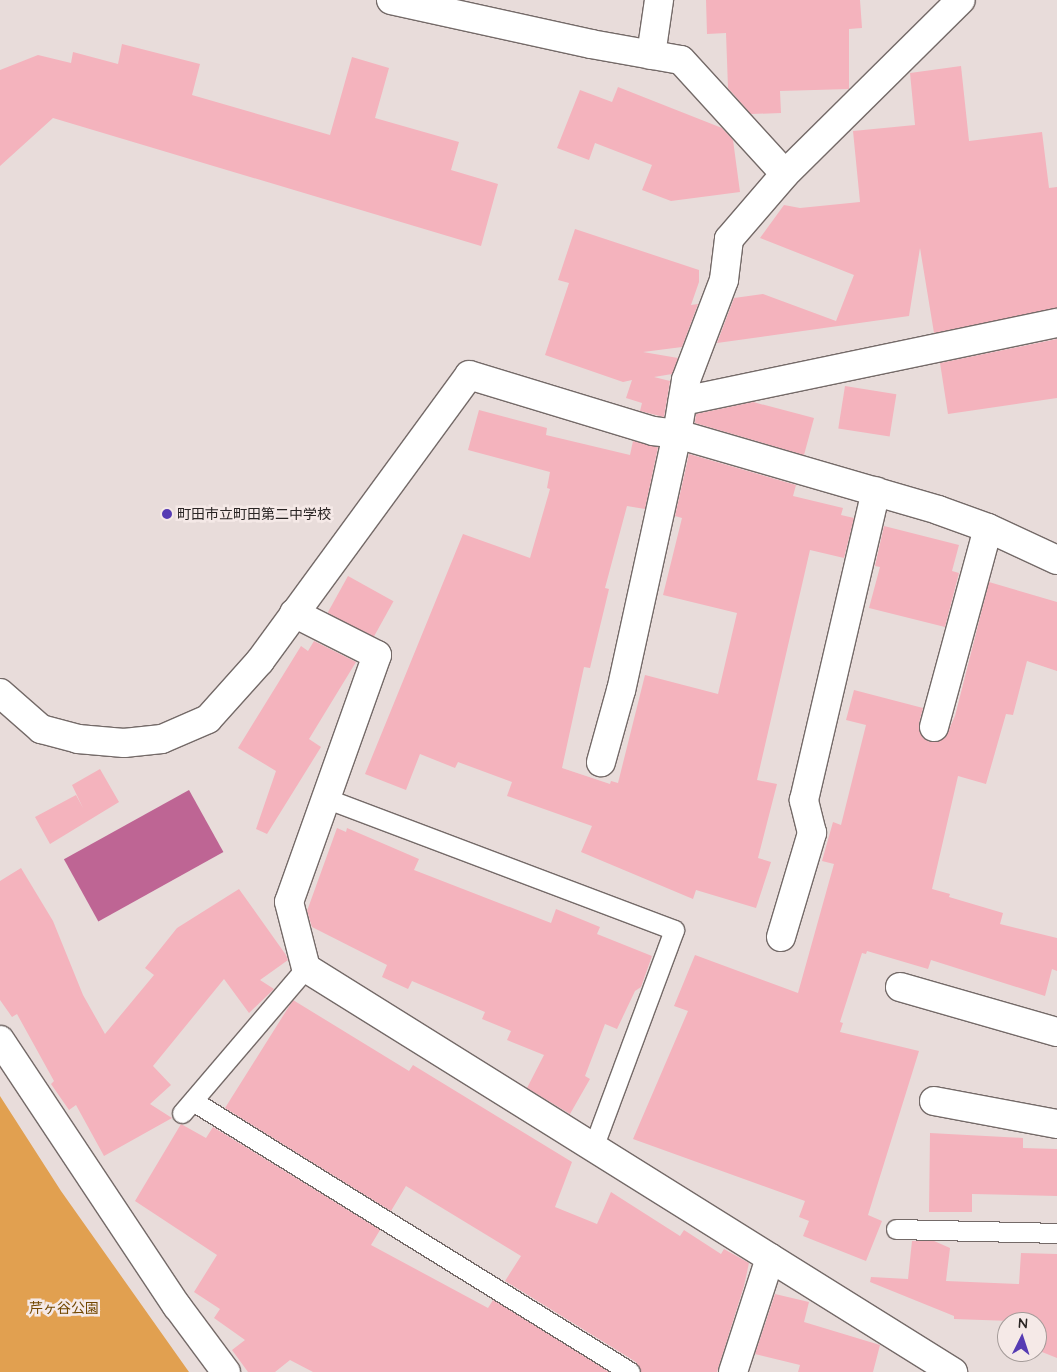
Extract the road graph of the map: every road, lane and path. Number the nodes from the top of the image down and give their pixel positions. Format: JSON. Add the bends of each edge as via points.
{"nodes":[{"id":1,"x":391,"y":0,"type":"edge"},
{"id":2,"x":659,"y":0,"type":"edge"},
{"id":3,"x":961,"y":0,"type":"edge"},
{"id":4,"x":651,"y":55,"type":"junction"},
{"id":5,"x":785,"y":174,"type":"junction"},
{"id":6,"x":1057,"y":323,"type":"edge"},
{"id":7,"x":683,"y":401,"type":"junction"},
{"id":8,"x":677,"y":434,"type":"junction"},
{"id":9,"x":876,"y":491,"type":"junction"},
{"id":10,"x":988,"y":528,"type":"junction"},
{"id":11,"x":1057,"y":560,"type":"edge"},
{"id":12,"x":294,"y":613,"type":"junction"},
{"id":13,"x":0,"y":693,"type":"edge"},
{"id":14,"x":934,"y":727,"type":"dead end"},
{"id":15,"x":601,"y":762,"type":"dead end"},
{"id":16,"x":325,"y":798,"type":"junction"},
{"id":17,"x":781,"y":937,"type":"dead end"},
{"id":18,"x":306,"y":968,"type":"junction"},
{"id":19,"x":900,"y":987,"type":"dead end"},
{"id":20,"x":1057,"y":1032,"type":"edge"},
{"id":21,"x":0,"y":1040,"type":"edge"},
{"id":22,"x":934,"y":1101,"type":"dead end"},
{"id":23,"x":1057,"y":1124,"type":"edge"},
{"id":24,"x":593,"y":1148,"type":"junction"},
{"id":25,"x":896,"y":1229,"type":"dead end"},
{"id":26,"x":1057,"y":1232,"type":"edge"},
{"id":27,"x":770,"y":1258,"type":"junction"},
{"id":28,"x":226,"y":1372,"type":"edge"},
{"id":29,"x":630,"y":1372,"type":"edge"},
{"id":30,"x":733,"y":1372,"type":"edge"},
{"id":31,"x":953,"y":1372,"type":"edge"}],
"edges":[{"from":1,"to":4,"type":"street"},
{"from":2,"to":4,"type":"street"},
{"from":3,"to":5,"type":"street"},
{"from":4,"to":5,"type":"street","via":[[681,60]]},
{"from":5,"to":7,"type":"street","via":[[729,239],[724,280],[686,380]]},
{"from":6,"to":7,"type":"street"},
{"from":7,"to":8,"type":"street"},
{"from":8,"to":9,"type":"street"},
{"from":8,"to":12,"type":"street","via":[[653,431],[469,375]]},
{"from":8,"to":15,"type":"street","via":[[621,690]]},
{"from":9,"to":10,"type":"street"},
{"from":9,"to":17,"type":"street","via":[[804,800],[812,833]]},
{"from":10,"to":11,"type":"street"},
{"from":10,"to":14,"type":"street"},
{"from":12,"to":13,"type":"street","via":[[243,682],[208,719],[162,739],[124,744],[41,729]]},
{"from":12,"to":16,"type":"street","via":[[377,655]]},
{"from":16,"to":18,"type":"street","via":[[289,902]]},
{"from":16,"to":24,"type":"lane","via":[[674,930]]},
{"from":18,"to":24,"type":"street"},
{"from":18,"to":29,"type":"lane","via":[[188,1107]]},
{"from":19,"to":20,"type":"street"},
{"from":21,"to":28,"type":"street","via":[[171,1298]]},
{"from":22,"to":23,"type":"street"},
{"from":24,"to":27,"type":"street"},
{"from":25,"to":26,"type":"lane"},
{"from":27,"to":30,"type":"street"},
{"from":27,"to":31,"type":"street"}]}
